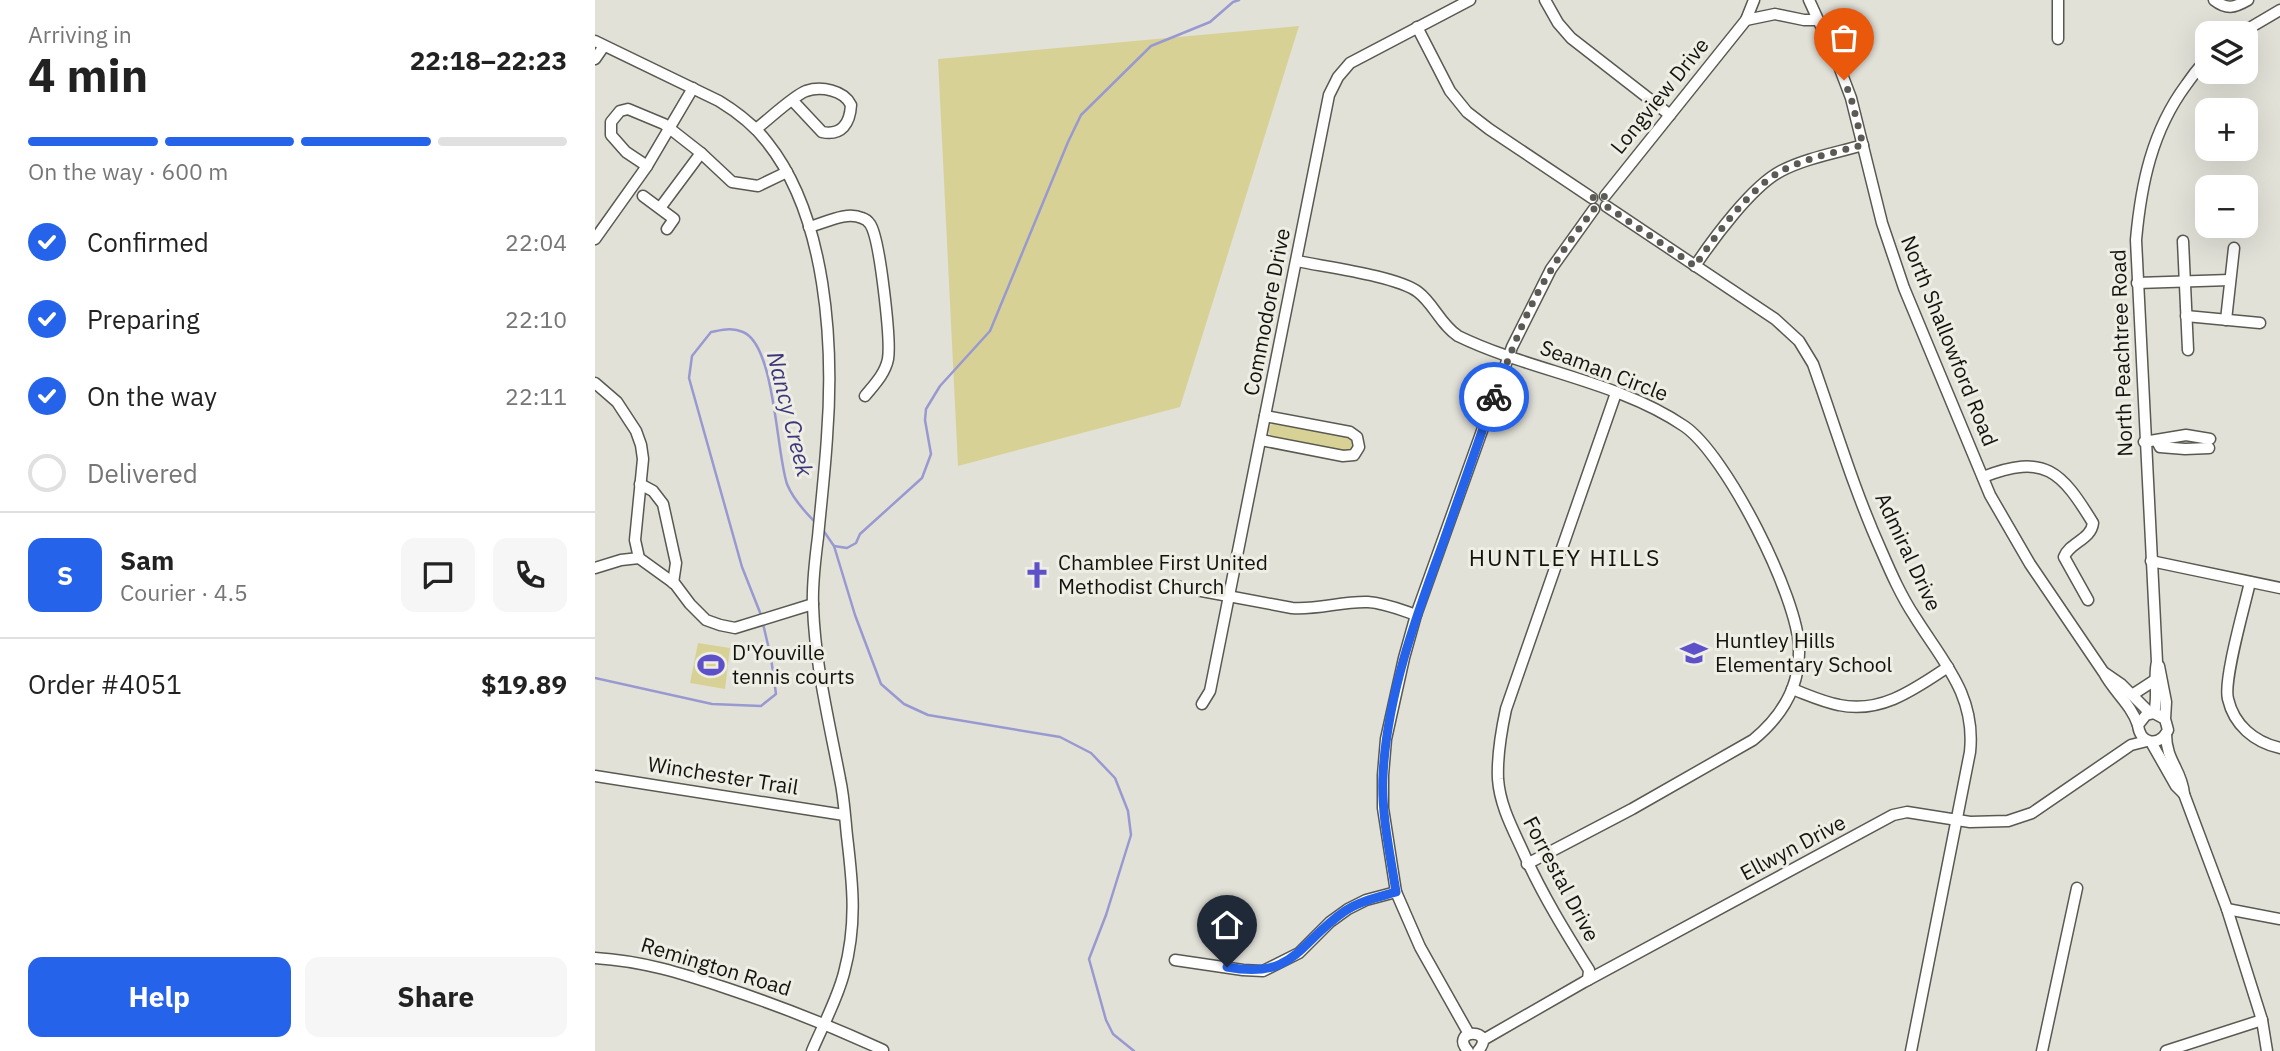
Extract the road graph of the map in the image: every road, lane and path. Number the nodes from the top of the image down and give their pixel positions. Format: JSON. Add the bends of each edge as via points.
{"nodes":[{"id":1,"x":1470,"y":0,"type":"edge"},
{"id":2,"x":1545,"y":0,"type":"edge"},
{"id":3,"x":1754,"y":0,"type":"edge"},
{"id":4,"x":1809,"y":0,"type":"edge"},
{"id":5,"x":2058,"y":0,"type":"edge"},
{"id":6,"x":2214,"y":0,"type":"edge"},
{"id":7,"x":2248,"y":0,"type":"edge"},
{"id":8,"x":2280,"y":10,"type":"edge"},
{"id":9,"x":1746,"y":20,"type":"junction"},
{"id":10,"x":1818,"y":20,"type":"junction"},
{"id":11,"x":2258,"y":23,"type":"edge"},
{"id":12,"x":1417,"y":27,"type":"junction"},
{"id":13,"x":2058,"y":39,"type":"dead end"},
{"id":14,"x":600,"y":44,"type":"edge"},
{"id":15,"x":595,"y":59,"type":"edge"},
{"id":16,"x":2195,"y":76,"type":"edge"},
{"id":17,"x":693,"y":88,"type":"junction"},
{"id":18,"x":793,"y":101,"type":"junction"},
{"id":19,"x":1670,"y":115,"type":"junction"},
{"id":20,"x":670,"y":128,"type":"junction"},
{"id":21,"x":756,"y":129,"type":"junction"},
{"id":22,"x":1863,"y":145,"type":"junction"},
{"id":23,"x":701,"y":153,"type":"junction"},
{"id":24,"x":647,"y":166,"type":"junction"},
{"id":25,"x":787,"y":172,"type":"junction"},
{"id":26,"x":643,"y":196,"type":"dead end"},
{"id":27,"x":1605,"y":201,"type":"junction"},
{"id":28,"x":1593,"y":203,"type":"junction"},
{"id":29,"x":660,"y":208,"type":"junction"},
{"id":30,"x":809,"y":227,"type":"junction"},
{"id":31,"x":667,"y":229,"type":"dead end"},
{"id":32,"x":595,"y":239,"type":"edge"},
{"id":33,"x":2183,"y":241,"type":"dead end"},
{"id":34,"x":2234,"y":248,"type":"dead end"},
{"id":35,"x":1297,"y":261,"type":"junction"},
{"id":36,"x":1695,"y":266,"type":"junction"},
{"id":37,"x":2230,"y":280,"type":"junction"},
{"id":38,"x":2185,"y":282,"type":"junction"},
{"id":39,"x":2137,"y":283,"type":"junction"},
{"id":40,"x":2186,"y":316,"type":"junction"},
{"id":41,"x":2226,"y":320,"type":"junction"},
{"id":42,"x":2260,"y":323,"type":"dead end"},
{"id":43,"x":2188,"y":350,"type":"dead end"},
{"id":44,"x":1509,"y":356,"type":"junction"},
{"id":45,"x":595,"y":383,"type":"edge"},
{"id":46,"x":1616,"y":393,"type":"junction"},
{"id":47,"x":865,"y":396,"type":"dead end"},
{"id":48,"x":1265,"y":416,"type":"junction"},
{"id":49,"x":1261,"y":440,"type":"junction"},
{"id":50,"x":2144,"y":442,"type":"junction"},
{"id":51,"x":2209,"y":444,"type":"dead end"},
{"id":52,"x":1983,"y":477,"type":"junction"},
{"id":53,"x":640,"y":484,"type":"junction"},
{"id":54,"x":639,"y":558,"type":"junction"},
{"id":55,"x":2151,"y":561,"type":"junction"},
{"id":56,"x":595,"y":568,"type":"edge"},
{"id":57,"x":2250,"y":582,"type":"junction"},
{"id":58,"x":673,"y":583,"type":"junction"},
{"id":59,"x":1164,"y":584,"type":"dead end"},
{"id":60,"x":2280,"y":588,"type":"edge"},
{"id":61,"x":1229,"y":597,"type":"junction"},
{"id":62,"x":2088,"y":600,"type":"dead end"},
{"id":63,"x":813,"y":604,"type":"junction"},
{"id":64,"x":1416,"y":615,"type":"junction"},
{"id":65,"x":2157,"y":662,"type":"junction"},
{"id":66,"x":1948,"y":667,"type":"junction"},
{"id":67,"x":2104,"y":673,"type":"junction"},
{"id":68,"x":2155,"y":680,"type":"junction"},
{"id":69,"x":1792,"y":689,"type":"junction"},
{"id":70,"x":2132,"y":695,"type":"junction"},
{"id":71,"x":1202,"y":704,"type":"dead end"},
{"id":72,"x":2152,"y":713,"type":"junction"},
{"id":73,"x":2165,"y":719,"type":"junction"},
{"id":74,"x":2138,"y":727,"type":"junction"},
{"id":75,"x":2166,"y":734,"type":"junction"},
{"id":76,"x":2149,"y":742,"type":"junction"},
{"id":77,"x":2131,"y":745,"type":"junction"},
{"id":78,"x":2280,"y":748,"type":"edge"},
{"id":79,"x":595,"y":776,"type":"edge"},
{"id":80,"x":2185,"y":794,"type":"junction"},
{"id":81,"x":844,"y":815,"type":"junction"},
{"id":82,"x":1956,"y":819,"type":"junction"},
{"id":83,"x":1527,"y":864,"type":"junction"},
{"id":84,"x":2077,"y":888,"type":"dead end"},
{"id":85,"x":1396,"y":892,"type":"junction"},
{"id":86,"x":2227,"y":909,"type":"junction"},
{"id":87,"x":2280,"y":919,"type":"edge"},
{"id":88,"x":595,"y":958,"type":"edge"},
{"id":89,"x":1175,"y":960,"type":"dead end"},
{"id":90,"x":1588,"y":980,"type":"junction"},
{"id":91,"x":2262,"y":1020,"type":"junction"},
{"id":92,"x":824,"y":1023,"type":"junction"},
{"id":93,"x":1469,"y":1034,"type":"junction"},
{"id":94,"x":1483,"y":1040,"type":"junction"},
{"id":95,"x":812,"y":1051,"type":"edge"},
{"id":96,"x":883,"y":1051,"type":"edge"},
{"id":97,"x":1466,"y":1051,"type":"edge"},
{"id":98,"x":1478,"y":1051,"type":"edge"},
{"id":99,"x":1911,"y":1051,"type":"edge"},
{"id":100,"x":2042,"y":1051,"type":"edge"},
{"id":101,"x":2166,"y":1051,"type":"edge"},
{"id":102,"x":2267,"y":1051,"type":"edge"}],
"edges":[{"from":1,"to":12,"type":"street","name":"Commodore Drive"},
{"from":2,"to":19,"type":"street","via":[[1571,38]]},
{"from":3,"to":9,"type":"street","name":"Longview Drive"},
{"from":4,"to":10,"type":"street","name":"North Shallowford Road"},
{"from":5,"to":13,"type":"street"},
{"from":6,"to":7,"type":"street","via":[[2224,8]]},
{"from":8,"to":11,"type":"street"},
{"from":9,"to":10,"type":"street","via":[[1775,14]]},
{"from":9,"to":19,"type":"street","name":"Longview Drive"},
{"from":10,"to":22,"type":"street","name":"North Shallowford Road","via":[[1851,98]]},
{"from":12,"to":28,"type":"street","via":[[1467,112]]},
{"from":12,"to":35,"type":"street","name":"Commodore Drive","via":[[1350,63],[1331,90]]},
{"from":14,"to":15,"type":"street"},
{"from":14,"to":17,"type":"street"},
{"from":16,"to":39,"type":"street","name":"North Peachtree Road","via":[[2173,104],[2148,162],[2137,229]]},
{"from":17,"to":20,"type":"street"},
{"from":17,"to":21,"type":"street"},
{"from":18,"to":18,"type":"street","via":[[809,90],[840,93],[851,105],[849,121],[839,131],[822,132]]},
{"from":18,"to":21,"type":"street"},
{"from":19,"to":27,"type":"street","name":"Longview Drive"},
{"from":20,"to":23,"type":"street"},
{"from":20,"to":24,"type":"street"},
{"from":20,"to":24,"type":"street","via":[[632,109],[620,111],[611,122],[615,141]]},
{"from":21,"to":25,"type":"street"},
{"from":22,"to":36,"type":"street","via":[[1797,164],[1770,178],[1750,195]]},
{"from":22,"to":52,"type":"street","name":"North Shallowford Road","via":[[1889,247]]},
{"from":23,"to":25,"type":"street","via":[[732,182],[758,187]]},
{"from":23,"to":29,"type":"street"},
{"from":24,"to":32,"type":"street"},
{"from":25,"to":30,"type":"street"},
{"from":26,"to":29,"type":"street"},
{"from":27,"to":28,"type":"street","via":[[1599,194]]},
{"from":27,"to":36,"type":"street","name":"Admiral Drive"},
{"from":28,"to":44,"type":"street","via":[[1551,269]]},
{"from":29,"to":31,"type":"street","via":[[674,219]]},
{"from":30,"to":47,"type":"street","via":[[855,216],[866,219],[872,228],[884,291],[888,359]]},
{"from":30,"to":63,"type":"street","via":[[829,355]]},
{"from":33,"to":38,"type":"street"},
{"from":34,"to":37,"type":"street"},
{"from":35,"to":44,"type":"street","name":"Seaman Circle","via":[[1405,284],[1427,300],[1450,331]]},
{"from":35,"to":48,"type":"street","name":"Commodore Drive"},
{"from":36,"to":66,"type":"street","name":"Admiral Drive","via":[[1775,319],[1807,352],[1882,551],[1908,606]]},
{"from":37,"to":38,"type":"street"},
{"from":37,"to":41,"type":"street"},
{"from":38,"to":39,"type":"street"},
{"from":38,"to":40,"type":"street"},
{"from":39,"to":50,"type":"street","name":"North Peachtree Road"},
{"from":40,"to":41,"type":"street"},
{"from":40,"to":43,"type":"street"},
{"from":41,"to":42,"type":"street"},
{"from":44,"to":46,"type":"street","name":"Seaman Circle"},
{"from":44,"to":64,"type":"street"},
{"from":45,"to":53,"type":"street","via":[[617,402],[636,431],[643,459]]},
{"from":46,"to":69,"type":"street","name":"Seaman Circle","via":[[1687,428],[1734,485],[1764,542],[1794,619],[1800,650]]},
{"from":46,"to":83,"type":"street","name":"Forrestal Drive","via":[[1506,709],[1498,782]]},
{"from":48,"to":49,"type":"street","name":"Commodore Drive"},
{"from":48,"to":49,"type":"street","via":[[1350,432],[1359,447],[1354,455],[1343,456]]},
{"from":49,"to":61,"type":"street","name":"Commodore Drive"},
{"from":50,"to":51,"type":"street","via":[[2186,435]]},
{"from":50,"to":55,"type":"street","name":"North Peachtree Road"},
{"from":52,"to":62,"type":"street","via":[[2030,466],[2048,471],[2073,491],[2093,523],[2064,557]]},
{"from":52,"to":67,"type":"street","name":"North Shallowford Road","via":[[2012,537]]},
{"from":53,"to":54,"type":"street","via":[[635,540]]},
{"from":53,"to":58,"type":"street","via":[[663,504],[676,563]]},
{"from":54,"to":56,"type":"street"},
{"from":54,"to":58,"type":"street"},
{"from":55,"to":57,"type":"street"},
{"from":55,"to":65,"type":"street","name":"North Peachtree Road"},
{"from":57,"to":60,"type":"street"},
{"from":57,"to":78,"type":"street","via":[[2228,698],[2242,727],[2265,744]]},
{"from":58,"to":63,"type":"street","via":[[706,620],[735,628]]},
{"from":59,"to":61,"type":"street"},
{"from":61,"to":64,"type":"street","via":[[1301,609],[1369,602]]},
{"from":61,"to":71,"type":"street","name":"Commodore Drive","via":[[1210,691]]},
{"from":63,"to":81,"type":"street","via":[[815,644]]},
{"from":64,"to":85,"type":"street","via":[[1386,739],[1383,775],[1383,808]]},
{"from":65,"to":68,"type":"street","name":"North Peachtree Road"},
{"from":65,"to":73,"type":"street","name":"North Peachtree Road"},
{"from":66,"to":69,"type":"street","via":[[1910,692],[1875,706],[1837,705]]},
{"from":66,"to":82,"type":"street","name":"Admiral Drive","via":[[1971,721],[1970,752]]},
{"from":67,"to":70,"type":"street","name":"North Shallowford Road"},
{"from":67,"to":74,"type":"street","name":"North Shallowford Road","via":[[2132,709]]},
{"from":68,"to":70,"type":"street"},
{"from":68,"to":72,"type":"street","name":"North Peachtree Road","via":[[2157,699]]},
{"from":69,"to":83,"type":"street","name":"Seaman Circle","via":[[1780,714],[1753,740]]},
{"from":70,"to":72,"type":"street","name":"North Shallowford Road"},
{"from":72,"to":73,"type":"street"},
{"from":72,"to":74,"type":"street","via":[[2142,717]]},
{"from":73,"to":75,"type":"street","name":"North Peachtree Road"},
{"from":74,"to":76,"type":"street","name":"North Peachtree Road"},
{"from":74,"to":77,"type":"street"},
{"from":75,"to":76,"type":"street","via":[[2160,741]]},
{"from":75,"to":80,"type":"street","name":"North Peachtree Road","via":[[2168,756]]},
{"from":76,"to":77,"type":"street","name":"Ellwyn Drive"},
{"from":76,"to":80,"type":"street","name":"North Peachtree Road"},
{"from":77,"to":82,"type":"street","name":"Ellwyn Drive","via":[[2032,813],[1983,823]]},
{"from":79,"to":81,"type":"street","name":"Winchester Trail"},
{"from":80,"to":86,"type":"street","name":"North Peachtree Road"},
{"from":81,"to":92,"type":"street","via":[[854,897],[850,943],[838,995]]},
{"from":82,"to":90,"type":"street","name":"Ellwyn Drive","via":[[1907,812],[1893,815]]},
{"from":82,"to":99,"type":"street","name":"Admiral Drive"},
{"from":83,"to":90,"type":"street","name":"Forrestal Drive","via":[[1588,970]]},
{"from":84,"to":100,"type":"street"},
{"from":85,"to":89,"type":"street","via":[[1348,909],[1299,953],[1263,971]]},
{"from":85,"to":93,"type":"street","via":[[1420,947]]},
{"from":86,"to":87,"type":"street"},
{"from":86,"to":91,"type":"street","name":"North Peachtree Road"},
{"from":88,"to":92,"type":"street","name":"Remington Road","via":[[671,970]]},
{"from":90,"to":94,"type":"street","name":"Ellwyn Drive"},
{"from":91,"to":101,"type":"street"},
{"from":91,"to":102,"type":"street","name":"North Peachtree Road"},
{"from":92,"to":95,"type":"street"},
{"from":92,"to":96,"type":"street","name":"Remington Road"},
{"from":93,"to":94,"type":"street","via":[[1476,1033]]},
{"from":93,"to":97,"type":"street","via":[[1464,1041]]},
{"from":94,"to":98,"type":"street"}]}
